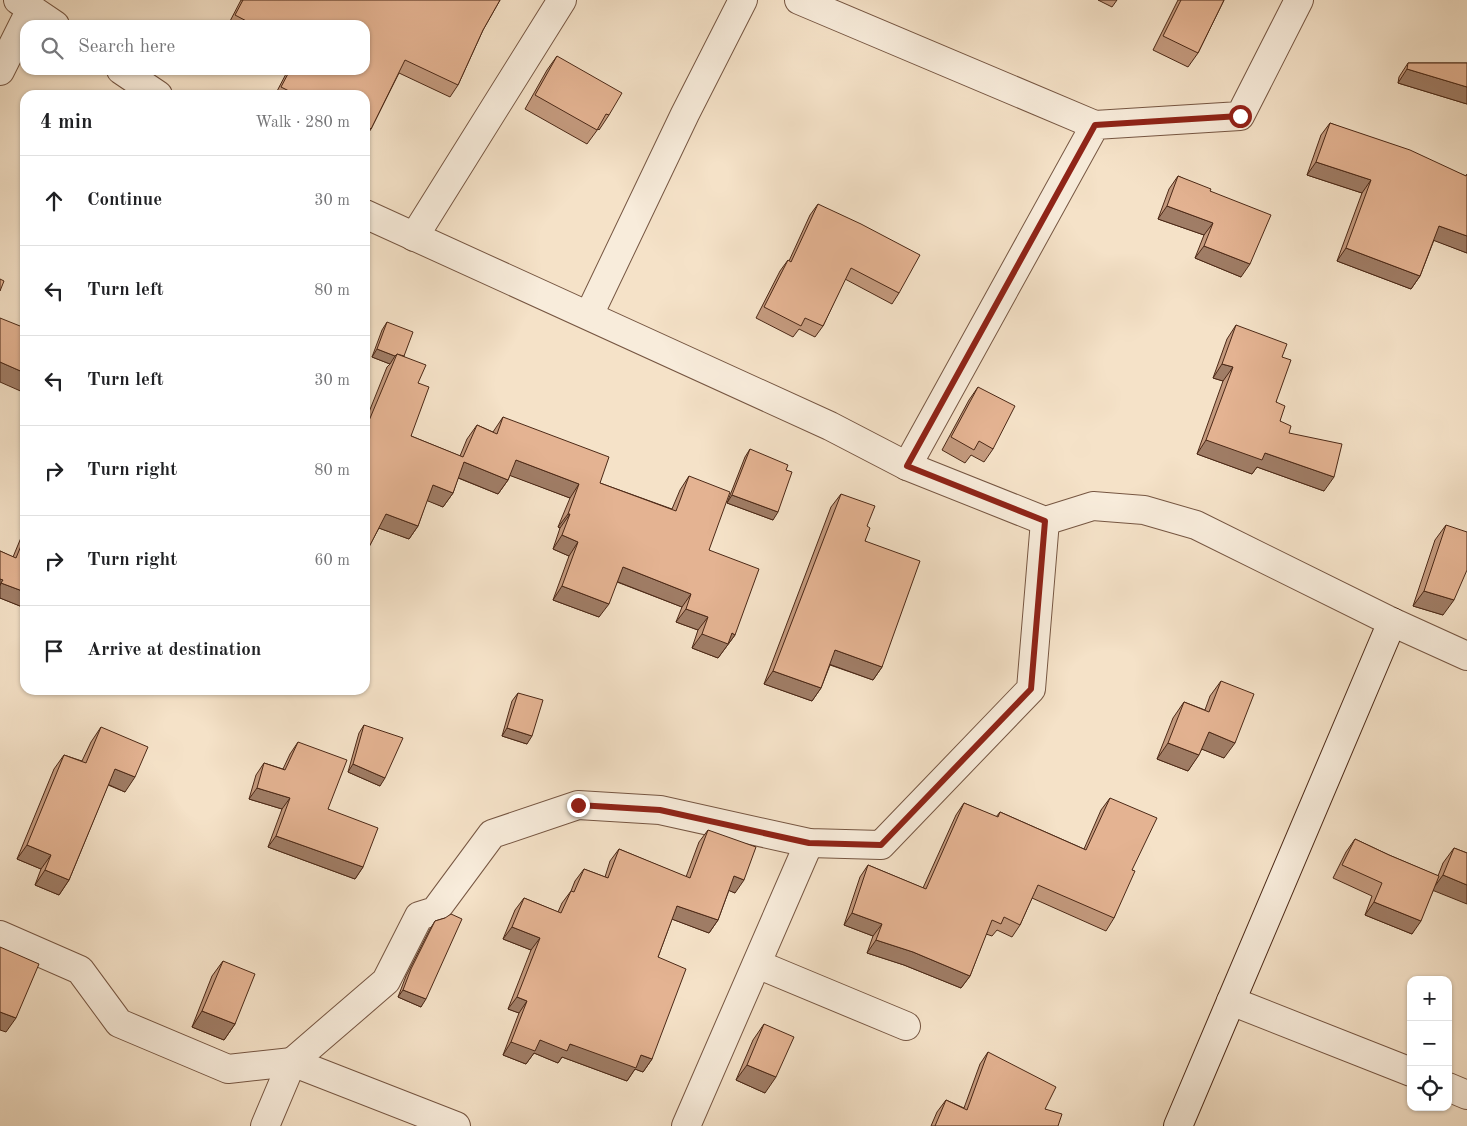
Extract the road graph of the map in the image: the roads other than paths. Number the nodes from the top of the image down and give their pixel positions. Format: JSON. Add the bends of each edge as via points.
{"nodes":[{"id":1,"x":562,"y":0,"type":"edge"},
{"id":2,"x":743,"y":0,"type":"edge"},
{"id":3,"x":799,"y":0,"type":"edge"},
{"id":4,"x":1299,"y":0,"type":"edge"},
{"id":5,"x":25,"y":4,"type":"edge"},
{"id":6,"x":48,"y":20,"type":"edge"},
{"id":7,"x":0,"y":71,"type":"edge"},
{"id":8,"x":128,"y":75,"type":"edge"},
{"id":9,"x":151,"y":90,"type":"edge"},
{"id":10,"x":1095,"y":125,"type":"junction"},
{"id":11,"x":370,"y":216,"type":"edge"},
{"id":12,"x":414,"y":237,"type":"junction"},
{"id":13,"x":589,"y":315,"type":"junction"},
{"id":14,"x":907,"y":466,"type":"junction"},
{"id":15,"x":1045,"y":521,"type":"junction"},
{"id":16,"x":1392,"y":622,"type":"junction"},
{"id":17,"x":1467,"y":656,"type":"edge"},
{"id":18,"x":809,"y":843,"type":"junction"},
{"id":19,"x":0,"y":935,"type":"edge"},
{"id":20,"x":757,"y":964,"type":"junction"},
{"id":21,"x":1231,"y":1001,"type":"junction"},
{"id":22,"x":906,"y":1026,"type":"dead end"},
{"id":23,"x":292,"y":1062,"type":"junction"},
{"id":24,"x":1407,"y":1070,"type":"edge"},
{"id":25,"x":1452,"y":1089,"type":"edge"},
{"id":26,"x":1467,"y":1095,"type":"edge"},
{"id":27,"x":265,"y":1126,"type":"edge"},
{"id":28,"x":456,"y":1126,"type":"edge"},
{"id":29,"x":686,"y":1126,"type":"edge"},
{"id":30,"x":1178,"y":1126,"type":"edge"}],
"edges":[{"from":1,"to":12,"type":"street"},
{"from":2,"to":13,"type":"street","via":[[684,114]]},
{"from":3,"to":10,"type":"street"},
{"from":4,"to":10,"type":"street","via":[[1240,116]]},
{"from":5,"to":6,"type":"street"},
{"from":5,"to":7,"type":"street"},
{"from":8,"to":9,"type":"street"},
{"from":10,"to":14,"type":"street"},
{"from":11,"to":12,"type":"street"},
{"from":12,"to":13,"type":"street"},
{"from":13,"to":14,"type":"street","via":[[830,426]]},
{"from":14,"to":15,"type":"street"},
{"from":15,"to":16,"type":"street","via":[[1093,506],[1144,510],[1196,525]]},
{"from":15,"to":18,"type":"street","via":[[1031,689],[881,845]]},
{"from":16,"to":17,"type":"street"},
{"from":16,"to":21,"type":"street"},
{"from":18,"to":20,"type":"street"},
{"from":18,"to":23,"type":"street","via":[[660,810],[578,805],[492,834],[435,911],[419,916],[386,981]]},
{"from":19,"to":23,"type":"street","via":[[80,970],[119,1023],[228,1068]]},
{"from":20,"to":22,"type":"street"},
{"from":20,"to":29,"type":"street"},
{"from":21,"to":24,"type":"street"},
{"from":21,"to":30,"type":"street"},
{"from":23,"to":27,"type":"street"},
{"from":23,"to":28,"type":"street"},
{"from":25,"to":26,"type":"street"}]}
